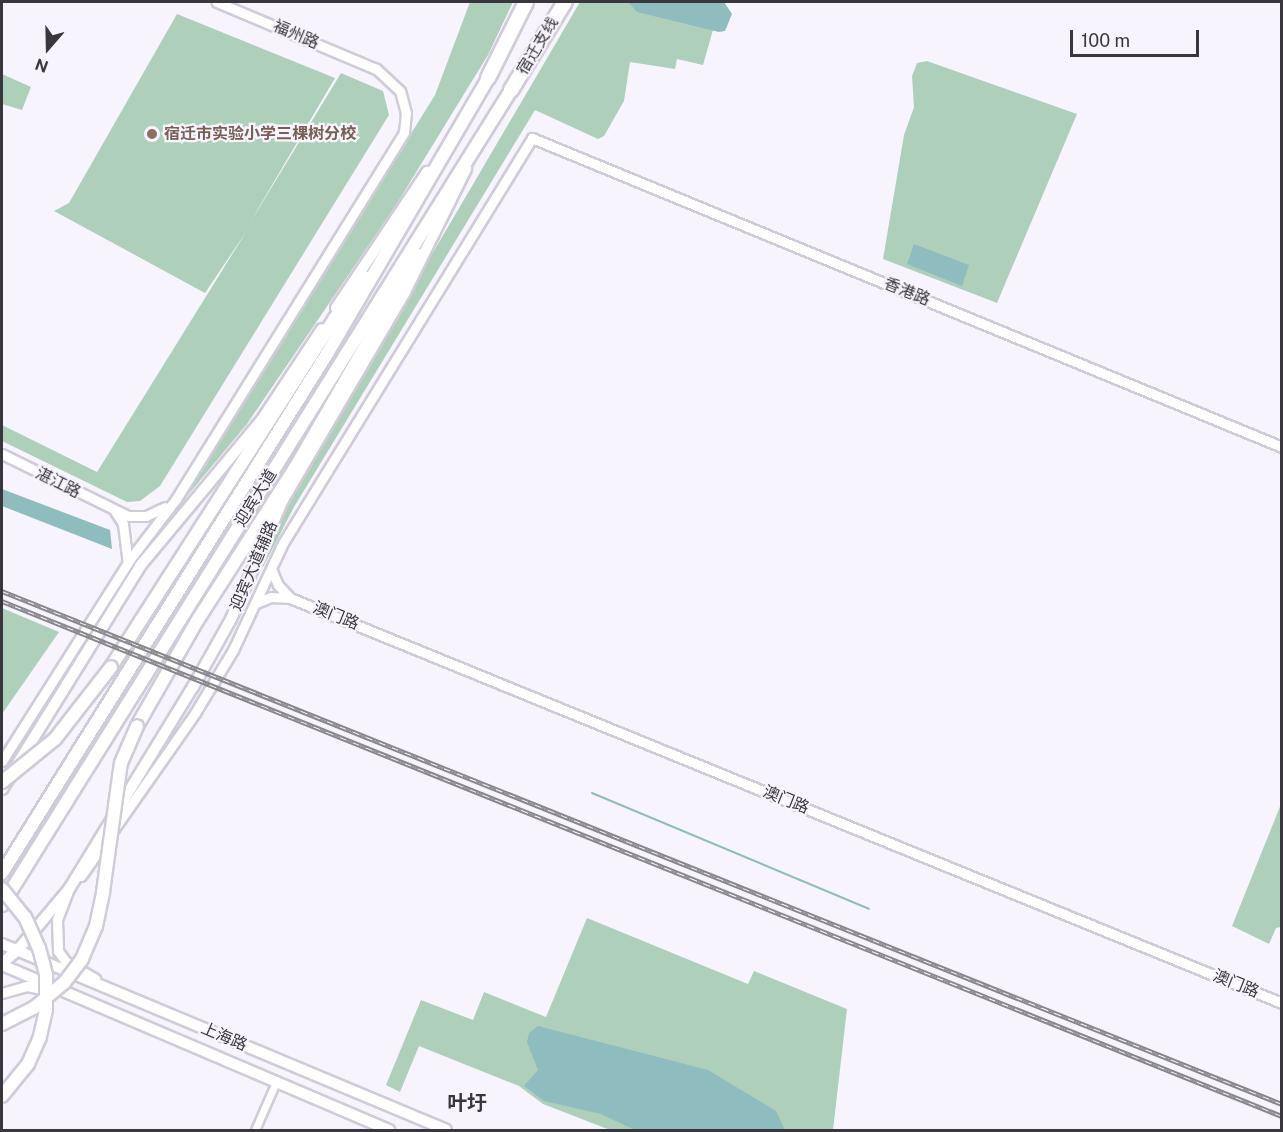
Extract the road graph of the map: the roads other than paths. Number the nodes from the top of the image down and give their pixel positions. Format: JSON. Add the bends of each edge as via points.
{"nodes":[{"id":1,"x":217,"y":2,"type":"edge"},
{"id":2,"x":526,"y":2,"type":"edge"},
{"id":3,"x":565,"y":2,"type":"edge"},
{"id":4,"x":488,"y":78,"type":"joint"},
{"id":5,"x":511,"y":90,"type":"joint"},
{"id":6,"x":458,"y":135,"type":"junction"},
{"id":7,"x":475,"y":149,"type":"junction"},
{"id":8,"x":406,"y":224,"type":"junction"},
{"id":9,"x":1281,"y":447,"type":"edge"},
{"id":10,"x":2,"y":454,"type":"edge"},
{"id":11,"x":176,"y":499,"type":"junction"},
{"id":12,"x":115,"y":511,"type":"junction"},
{"id":13,"x":128,"y":562,"type":"junction"},
{"id":14,"x":272,"y":571,"type":"junction"},
{"id":15,"x":290,"y":598,"type":"junction"},
{"id":16,"x":256,"y":603,"type":"junction"},
{"id":17,"x":2,"y":758,"type":"edge"},
{"id":18,"x":2,"y":782,"type":"edge"},
{"id":19,"x":2,"y":789,"type":"edge"},
{"id":20,"x":2,"y":873,"type":"edge"},
{"id":21,"x":2,"y":889,"type":"edge"},
{"id":22,"x":69,"y":889,"type":"junction"},
{"id":23,"x":2,"y":905,"type":"edge"},
{"id":24,"x":2,"y":944,"type":"edge"},
{"id":25,"x":17,"y":951,"type":"junction"},
{"id":26,"x":2,"y":964,"type":"edge"},
{"id":27,"x":2,"y":993,"type":"edge"},
{"id":28,"x":1281,"y":1003,"type":"edge"},
{"id":29,"x":162,"y":1011,"type":"junction"},
{"id":30,"x":2,"y":1024,"type":"edge"},
{"id":31,"x":154,"y":1031,"type":"junction"},
{"id":32,"x":276,"y":1082,"type":"junction"},
{"id":33,"x":2,"y":1096,"type":"edge"},
{"id":34,"x":255,"y":1131,"type":"edge"},
{"id":35,"x":389,"y":1131,"type":"edge"},
{"id":36,"x":446,"y":1131,"type":"edge"}],
"edges":[{"from":1,"to":11,"type":"street","name":"福州路","via":[[376,69],[400,91],[406,113],[404,132]]},
{"from":2,"to":4,"type":"highway","name":"宿迁支线"},
{"from":3,"to":5,"type":"highway","name":"宿迁支线"},
{"from":4,"to":6,"type":"highway","name":"迎宾大道"},
{"from":5,"to":7,"type":"highway","name":"迎宾大道"},
{"from":6,"to":8,"type":"highway","name":"迎宾大道"},
{"from":6,"to":19,"type":"main road","via":[[426,173],[261,421],[140,566]]},
{"from":7,"to":22,"type":"main road","name":"迎宾大道辅路","via":[[440,228],[404,294],[283,500],[254,570],[211,656]]},
{"from":7,"to":23,"type":"highway","name":"迎宾大道"},
{"from":7,"to":30,"type":"highway","bridge":true,"via":[[375,332],[137,726],[121,763],[98,915],[82,959],[64,983],[35,1008]]},
{"from":8,"to":18,"type":"highway","bridge":true,"via":[[335,318],[111,667],[56,739]]},
{"from":8,"to":20,"type":"highway","name":"迎宾大道"},
{"from":9,"to":14,"type":"street","name":"香港路","via":[[532,138],[284,543]]},
{"from":10,"to":12,"type":"street","name":"湛江路"},
{"from":11,"to":12,"type":"street","name":"湛江路","via":[[146,516]]},
{"from":11,"to":13,"type":"street","name":"福州路"},
{"from":12,"to":13,"type":"street","via":[[123,524]]},
{"from":13,"to":17,"type":"street","name":"福州路"},
{"from":14,"to":15,"type":"street"},
{"from":14,"to":16,"type":"street"},
{"from":15,"to":16,"type":"street","via":[[271,597]]},
{"from":15,"to":28,"type":"street","name":"澳门路"},
{"from":16,"to":22,"type":"street","via":[[195,712],[96,860]]},
{"from":21,"to":33,"type":"highway","bridge":true,"via":[[25,918],[39,948],[46,975],[46,1010],[28,1065]]},
{"from":22,"to":25,"type":"main road","name":"迎宾大道辅路"},
{"from":22,"to":29,"type":"street","via":[[57,920],[56,937],[58,951],[66,962]]},
{"from":24,"to":25,"type":"main road","name":"上海路"},
{"from":25,"to":26,"type":"main road","name":"迎宾大道辅路"},
{"from":25,"to":29,"type":"main road","name":"上海路"},
{"from":26,"to":31,"type":"main road","name":"上海路"},
{"from":27,"to":31,"type":"street","via":[[40,987]]},
{"from":29,"to":36,"type":"main road","name":"上海路"},
{"from":31,"to":32,"type":"main road","name":"上海路"},
{"from":32,"to":34,"type":"street"},
{"from":32,"to":35,"type":"main road","name":"上海路"}]}
